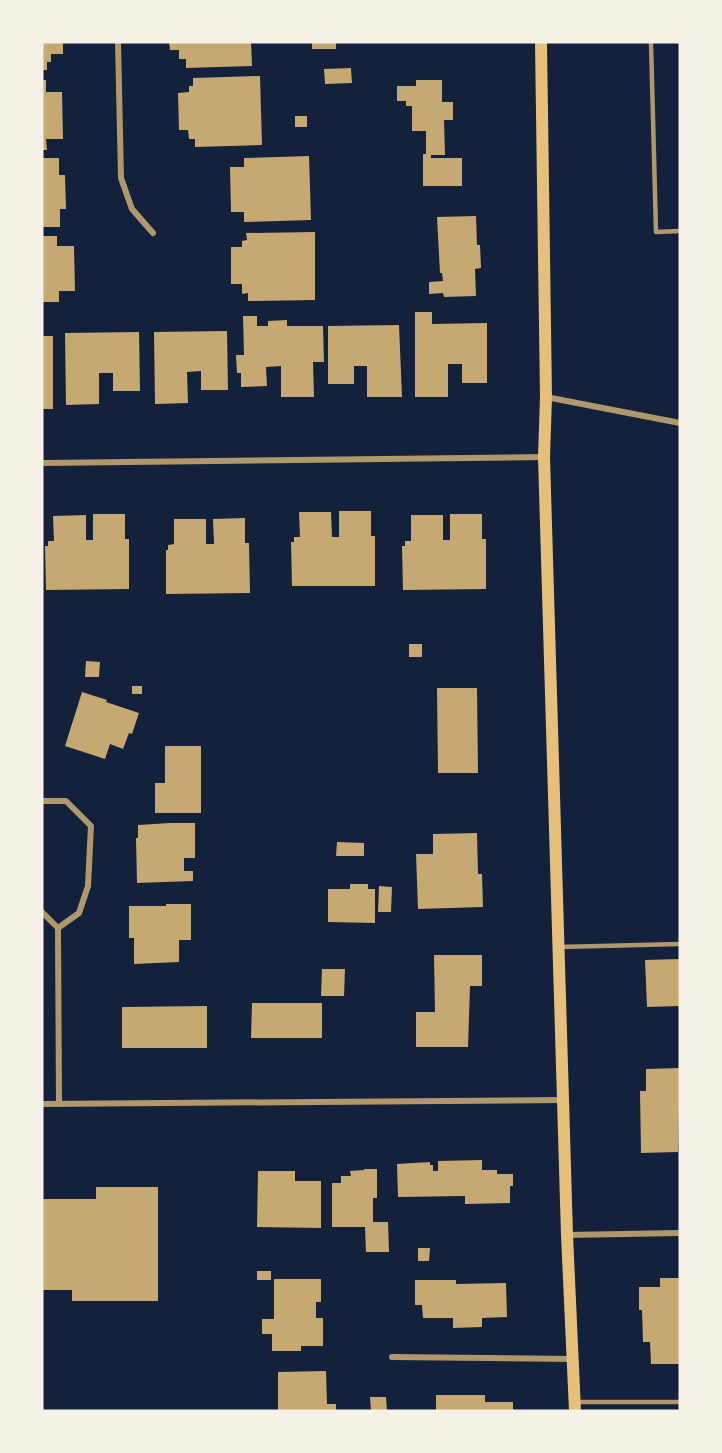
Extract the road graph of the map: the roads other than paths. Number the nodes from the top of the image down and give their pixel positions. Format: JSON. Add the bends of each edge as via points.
{"nodes":[{"id":1,"x":118,"y":42,"type":"edge"},
{"id":2,"x":541,"y":42,"type":"edge"},
{"id":3,"x":651,"y":42,"type":"edge"},
{"id":4,"x":680,"y":231,"type":"edge"},
{"id":5,"x":153,"y":233,"type":"dead end"},
{"id":6,"x":546,"y":397,"type":"junction"},
{"id":7,"x":680,"y":423,"type":"edge"},
{"id":8,"x":544,"y":457,"type":"junction"},
{"id":9,"x":42,"y":463,"type":"edge"},
{"id":10,"x":42,"y":801,"type":"edge"},
{"id":11,"x":42,"y":912,"type":"edge"},
{"id":12,"x":58,"y":928,"type":"junction"},
{"id":13,"x":680,"y":944,"type":"edge"},
{"id":14,"x":559,"y":947,"type":"junction"},
{"id":15,"x":564,"y":1100,"type":"junction"},
{"id":16,"x":42,"y":1104,"type":"edge"},
{"id":17,"x":59,"y":1104,"type":"junction"},
{"id":18,"x":680,"y":1233,"type":"edge"},
{"id":19,"x":567,"y":1236,"type":"junction"},
{"id":20,"x":392,"y":1358,"type":"dead end"},
{"id":21,"x":574,"y":1359,"type":"junction"},
{"id":22,"x":680,"y":1402,"type":"edge"},
{"id":23,"x":575,"y":1406,"type":"edge"}],
"edges":[{"from":1,"to":5,"type":"street","via":[[121,178],[132,209]]},
{"from":2,"to":6,"type":"main road"},
{"from":3,"to":4,"type":"lane","via":[[657,232]]},
{"from":6,"to":7,"type":"street"},
{"from":6,"to":8,"type":"main road"},
{"from":8,"to":9,"type":"street"},
{"from":8,"to":14,"type":"main road"},
{"from":10,"to":12,"type":"street","via":[[66,801],[91,826],[88,886],[79,913]]},
{"from":11,"to":12,"type":"street"},
{"from":12,"to":17,"type":"street"},
{"from":13,"to":14,"type":"lane"},
{"from":14,"to":15,"type":"main road"},
{"from":15,"to":17,"type":"street"},
{"from":15,"to":19,"type":"main road"},
{"from":16,"to":17,"type":"street"},
{"from":18,"to":19,"type":"street"},
{"from":19,"to":21,"type":"main road"},
{"from":20,"to":21,"type":"street"},
{"from":21,"to":23,"type":"main road"},
{"from":22,"to":23,"type":"lane"}]}
